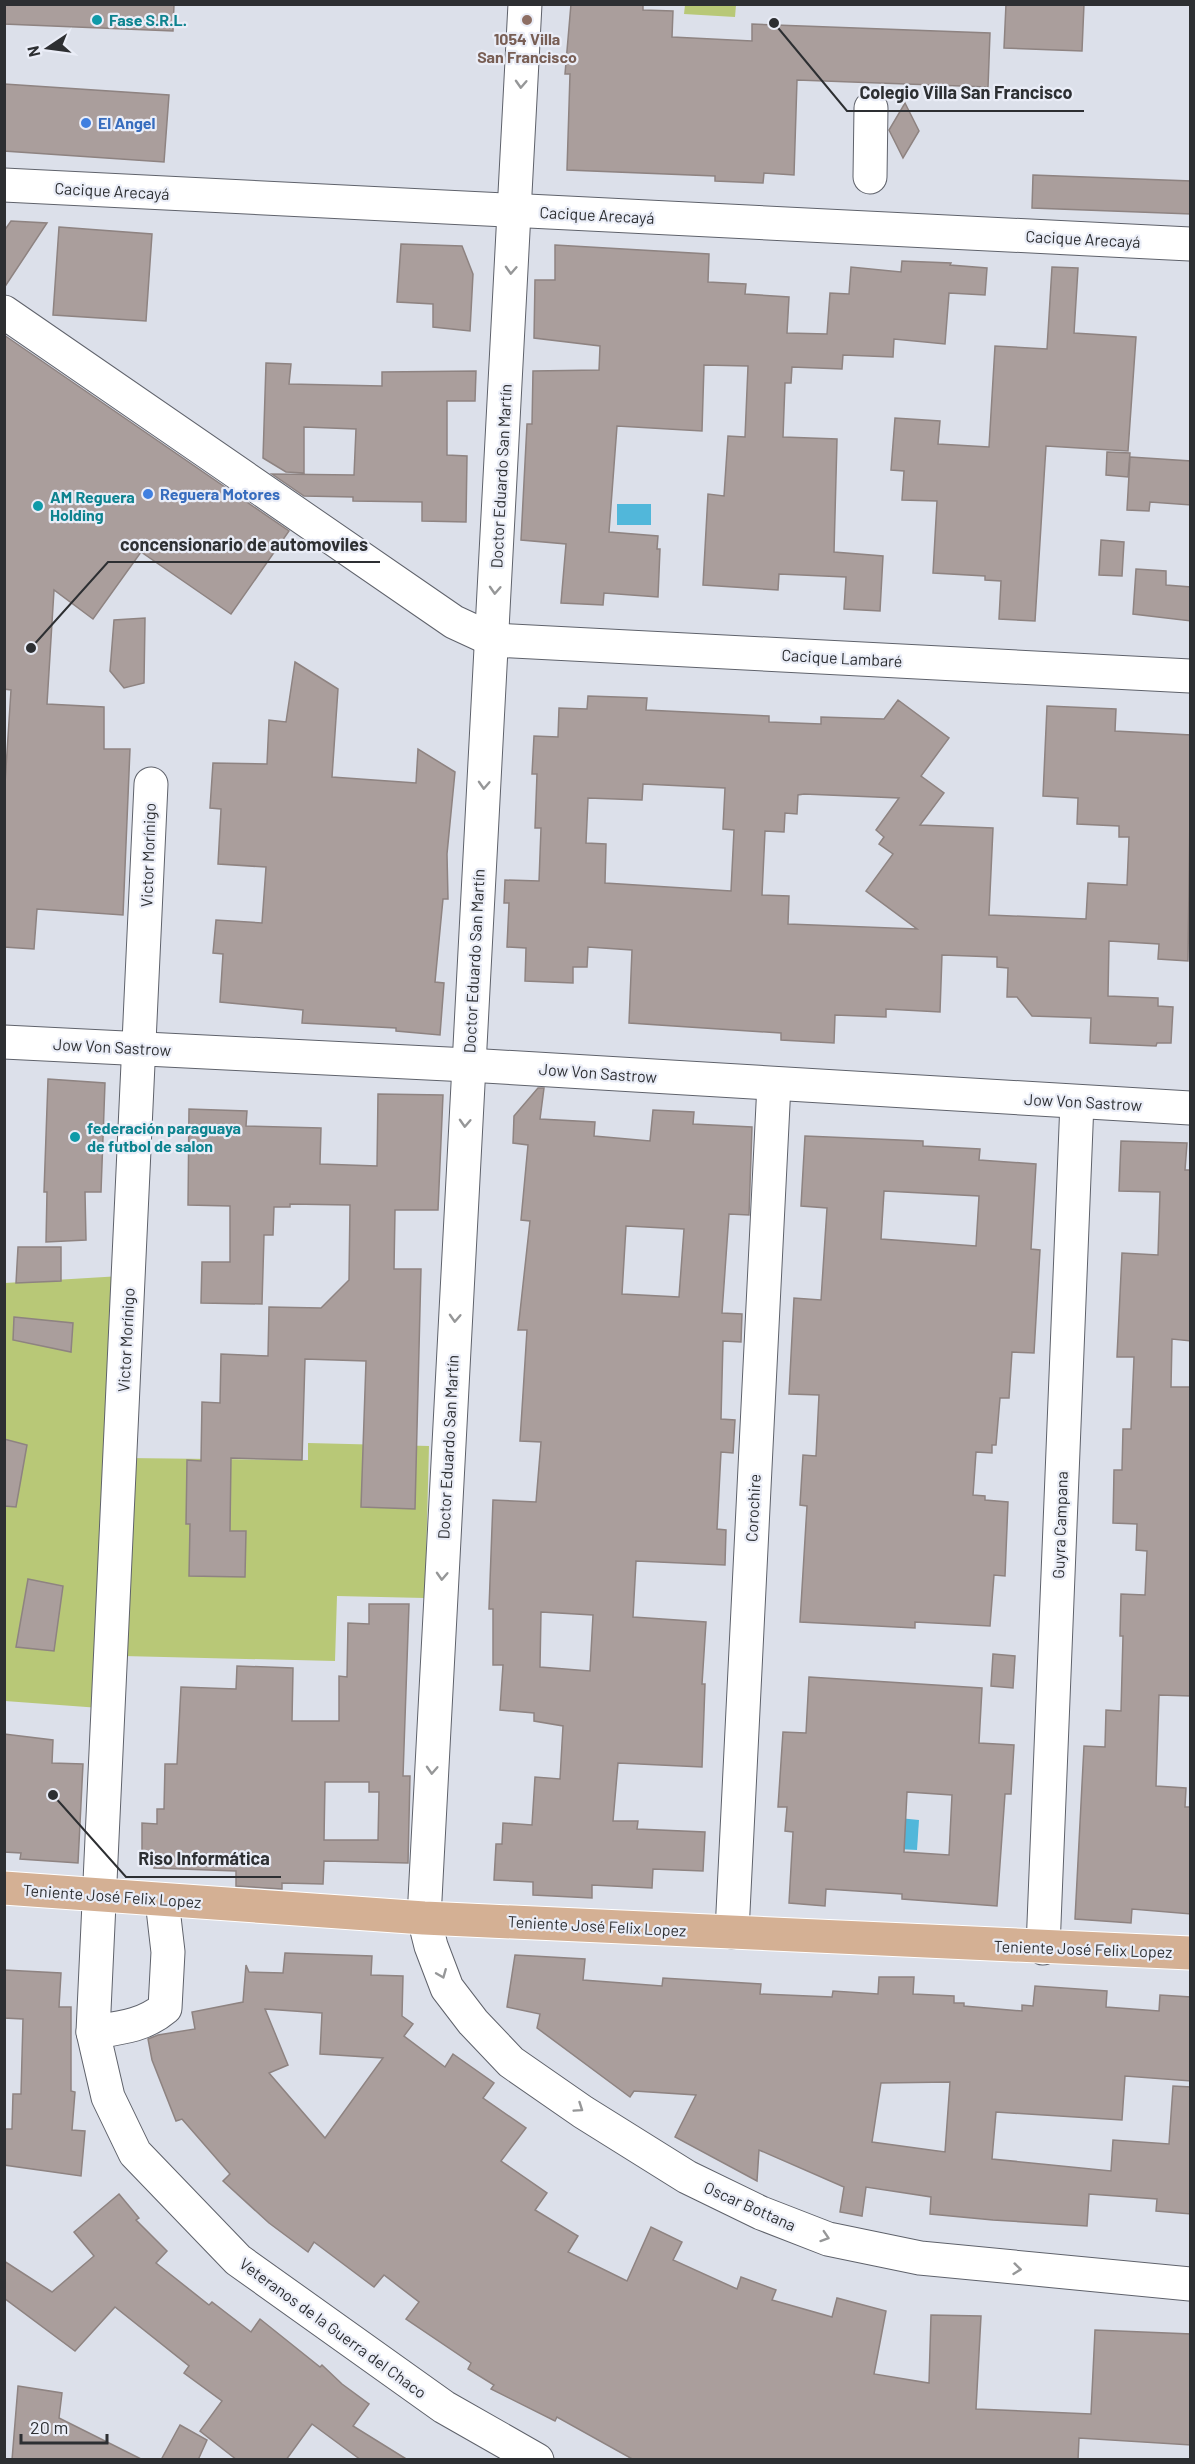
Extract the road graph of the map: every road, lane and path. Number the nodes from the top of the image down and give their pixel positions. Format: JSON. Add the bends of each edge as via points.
{"nodes":[{"id":1,"x":525,"y":4,"type":"edge"},
{"id":2,"x":871,"y":108,"type":"dead end"},
{"id":3,"x":4,"y":185,"type":"edge"},
{"id":4,"x":872,"y":201,"type":"junction"},
{"id":5,"x":514,"y":211,"type":"junction"},
{"id":6,"x":1191,"y":244,"type":"edge"},
{"id":7,"x":4,"y":312,"type":"edge"},
{"id":8,"x":492,"y":640,"type":"junction"},
{"id":9,"x":1191,"y":676,"type":"edge"},
{"id":10,"x":151,"y":784,"type":"dead end"},
{"id":11,"x":4,"y":1042,"type":"edge"},
{"id":12,"x":140,"y":1049,"type":"junction"},
{"id":13,"x":468,"y":1065,"type":"junction"},
{"id":14,"x":774,"y":1084,"type":"junction"},
{"id":15,"x":1077,"y":1102,"type":"junction"},
{"id":16,"x":1191,"y":1108,"type":"edge"},
{"id":17,"x":4,"y":1888,"type":"edge"},
{"id":18,"x":98,"y":1895,"type":"junction"},
{"id":19,"x":162,"y":1900,"type":"junction"},
{"id":20,"x":424,"y":1918,"type":"junction"},
{"id":21,"x":732,"y":1932,"type":"junction"},
{"id":22,"x":1043,"y":1948,"type":"junction"},
{"id":23,"x":1191,"y":1953,"type":"edge"},
{"id":24,"x":93,"y":2032,"type":"junction"},
{"id":25,"x":1191,"y":2284,"type":"edge"},
{"id":26,"x":537,"y":2460,"type":"edge"}],
"edges":[{"from":1,"to":5,"type":"street","name":"Doctor Eduardo San Martín","one_way":true},
{"from":2,"to":4,"type":"street"},
{"from":3,"to":5,"type":"street","name":"Cacique Arecayá"},
{"from":4,"to":5,"type":"street","name":"Cacique Arecayá"},
{"from":4,"to":6,"type":"street","name":"Cacique Arecayá"},
{"from":5,"to":8,"type":"street","name":"Doctor Eduardo San Martín","one_way":true},
{"from":7,"to":8,"type":"street","via":[[454,622]]},
{"from":8,"to":9,"type":"street","name":"Cacique Lambaré"},
{"from":8,"to":13,"type":"street","name":"Doctor Eduardo San Martín","one_way":true},
{"from":10,"to":12,"type":"street","name":"Victor Morínigo"},
{"from":11,"to":12,"type":"street","name":"Jow Von Sastrow"},
{"from":12,"to":13,"type":"street","name":"Jow Von Sastrow"},
{"from":12,"to":18,"type":"street","name":"Victor Morínigo"},
{"from":13,"to":14,"type":"street","name":"Jow Von Sastrow"},
{"from":13,"to":20,"type":"street","name":"Doctor Eduardo San Martín","one_way":true},
{"from":14,"to":15,"type":"street","name":"Jow Von Sastrow"},
{"from":14,"to":21,"type":"street","name":"Corochire"},
{"from":15,"to":16,"type":"street","name":"Jow Von Sastrow"},
{"from":15,"to":22,"type":"street","name":"Guyra Campana"},
{"from":17,"to":18,"type":"main road","name":"Teniente José Felix Lopez"},
{"from":18,"to":19,"type":"main road","name":"Teniente José Felix Lopez"},
{"from":18,"to":24,"type":"street","name":"Veteranos de la Guerra del Chaco"},
{"from":19,"to":20,"type":"main road","name":"Teniente José Felix Lopez"},
{"from":19,"to":24,"type":"street","via":[[168,1952],[165,2008],[154,2018],[133,2026]]},
{"from":20,"to":21,"type":"main road","name":"Teniente José Felix Lopez"},
{"from":20,"to":25,"type":"street","name":"Oscar Bottana","one_way":true,"via":[[447,1988],[511,2062],[687,2177],[761,2213],[828,2239],[920,2258]]},
{"from":21,"to":22,"type":"main road","name":"Teniente José Felix Lopez"},
{"from":22,"to":23,"type":"main road","name":"Teniente José Felix Lopez"},
{"from":24,"to":26,"type":"street","name":"Veteranos de la Guerra del Chaco","via":[[108,2097],[135,2153],[238,2260],[444,2407]]}]}
